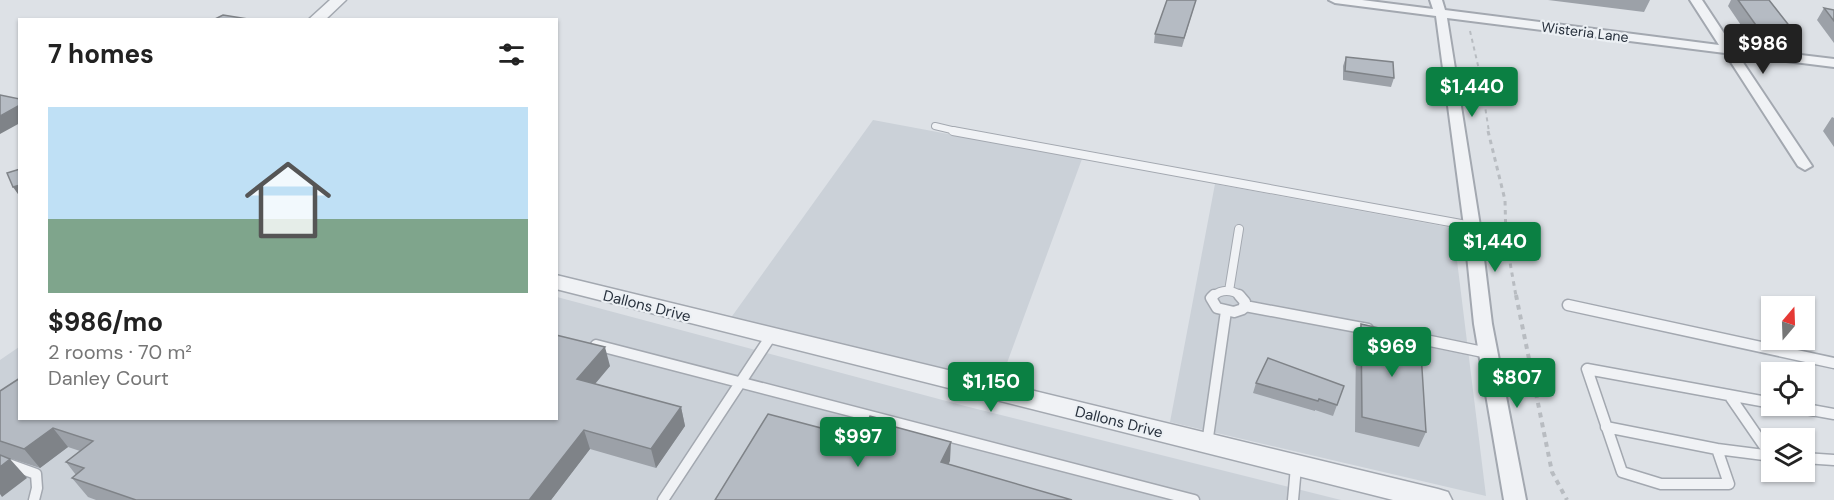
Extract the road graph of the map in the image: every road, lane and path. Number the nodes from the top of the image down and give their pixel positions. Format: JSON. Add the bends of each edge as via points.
{"nodes":[{"id":1,"x":339,"y":0,"type":"edge"},
{"id":2,"x":1335,"y":0,"type":"edge"},
{"id":3,"x":1436,"y":0,"type":"edge"},
{"id":4,"x":1696,"y":0,"type":"edge"},
{"id":5,"x":1441,"y":14,"type":"junction"},
{"id":6,"x":1465,"y":17,"type":"junction"},
{"id":7,"x":317,"y":18,"type":"edge"},
{"id":8,"x":1727,"y":49,"type":"junction"},
{"id":9,"x":1834,"y":63,"type":"edge"},
{"id":10,"x":935,"y":126,"type":"dead end"},
{"id":11,"x":1805,"y":166,"type":"dead end"},
{"id":12,"x":1472,"y":226,"type":"junction"},
{"id":13,"x":1239,"y":229,"type":"dead end"},
{"id":14,"x":558,"y":283,"type":"edge"},
{"id":15,"x":1229,"y":291,"type":"junction"},
{"id":16,"x":1568,"y":305,"type":"dead end"},
{"id":17,"x":1245,"y":306,"type":"junction"},
{"id":18,"x":1226,"y":312,"type":"junction"},
{"id":19,"x":1372,"y":330,"type":"edge"},
{"id":20,"x":1396,"y":335,"type":"edge"},
{"id":21,"x":771,"y":336,"type":"junction"},
{"id":22,"x":580,"y":341,"type":"edge"},
{"id":23,"x":1488,"y":352,"type":"junction"},
{"id":24,"x":1834,"y":363,"type":"edge"},
{"id":25,"x":741,"y":382,"type":"junction"},
{"id":26,"x":1729,"y":395,"type":"junction"},
{"id":27,"x":1761,"y":401,"type":"edge"},
{"id":28,"x":1815,"y":411,"type":"edge"},
{"id":29,"x":1834,"y":414,"type":"edge"},
{"id":30,"x":1605,"y":427,"type":"junction"},
{"id":31,"x":1761,"y":441,"type":"edge"},
{"id":32,"x":1207,"y":444,"type":"junction"},
{"id":33,"x":1717,"y":449,"type":"junction"},
{"id":34,"x":1761,"y":455,"type":"edge"},
{"id":35,"x":1815,"y":459,"type":"edge"},
{"id":36,"x":1834,"y":460,"type":"edge"},
{"id":37,"x":0,"y":461,"type":"edge"},
{"id":38,"x":1296,"y":466,"type":"junction"},
{"id":39,"x":34,"y":500,"type":"edge"},
{"id":40,"x":663,"y":500,"type":"edge"},
{"id":41,"x":1194,"y":500,"type":"edge"},
{"id":42,"x":1293,"y":500,"type":"edge"},
{"id":43,"x":1438,"y":500,"type":"edge"},
{"id":44,"x":1515,"y":500,"type":"edge"},
{"id":45,"x":1567,"y":500,"type":"edge"}],
"edges":[{"from":1,"to":7,"type":"street"},
{"from":2,"to":5,"type":"street","name":"Wisteria Lane"},
{"from":3,"to":5,"type":"street"},
{"from":4,"to":8,"type":"street"},
{"from":5,"to":6,"type":"street","name":"Wisteria Lane"},
{"from":5,"to":12,"type":"street"},
{"from":6,"to":8,"type":"street","name":"Wisteria Lane"},
{"from":6,"to":45,"type":"path","via":[[1474,41],[1485,117],[1505,200],[1506,240],[1552,472]]},
{"from":8,"to":9,"type":"street","name":"Wisteria Lane"},
{"from":8,"to":11,"type":"street"},
{"from":10,"to":12,"type":"lane"},
{"from":12,"to":23,"type":"street"},
{"from":13,"to":15,"type":"lane"},
{"from":14,"to":21,"type":"street","name":"Dallons Drive"},
{"from":15,"to":17,"type":"lane","via":[[1239,295]]},
{"from":15,"to":18,"type":"lane","via":[[1219,291],[1211,298],[1214,305]]},
{"from":16,"to":24,"type":"lane"},
{"from":17,"to":18,"type":"lane"},
{"from":17,"to":19,"type":"lane"},
{"from":18,"to":32,"type":"lane"},
{"from":20,"to":23,"type":"lane"},
{"from":21,"to":25,"type":"lane"},
{"from":21,"to":32,"type":"street","name":"Dallons Drive"},
{"from":22,"to":25,"type":"lane"},
{"from":23,"to":44,"type":"street"},
{"from":25,"to":40,"type":"lane"},
{"from":25,"to":41,"type":"lane"},
{"from":26,"to":27,"type":"lane"},
{"from":26,"to":30,"type":"lane","via":[[1587,369]]},
{"from":26,"to":31,"type":"lane"},
{"from":28,"to":29,"type":"lane"},
{"from":30,"to":33,"type":"lane"},
{"from":30,"to":33,"type":"lane","via":[[1622,472],[1661,484],[1729,484]]},
{"from":32,"to":38,"type":"street","name":"Dallons Drive"},
{"from":33,"to":34,"type":"lane"},
{"from":35,"to":36,"type":"lane"},
{"from":37,"to":39,"type":"lane","via":[[36,474]]},
{"from":38,"to":42,"type":"lane"},
{"from":38,"to":43,"type":"street","name":"Dallons Drive"}]}
